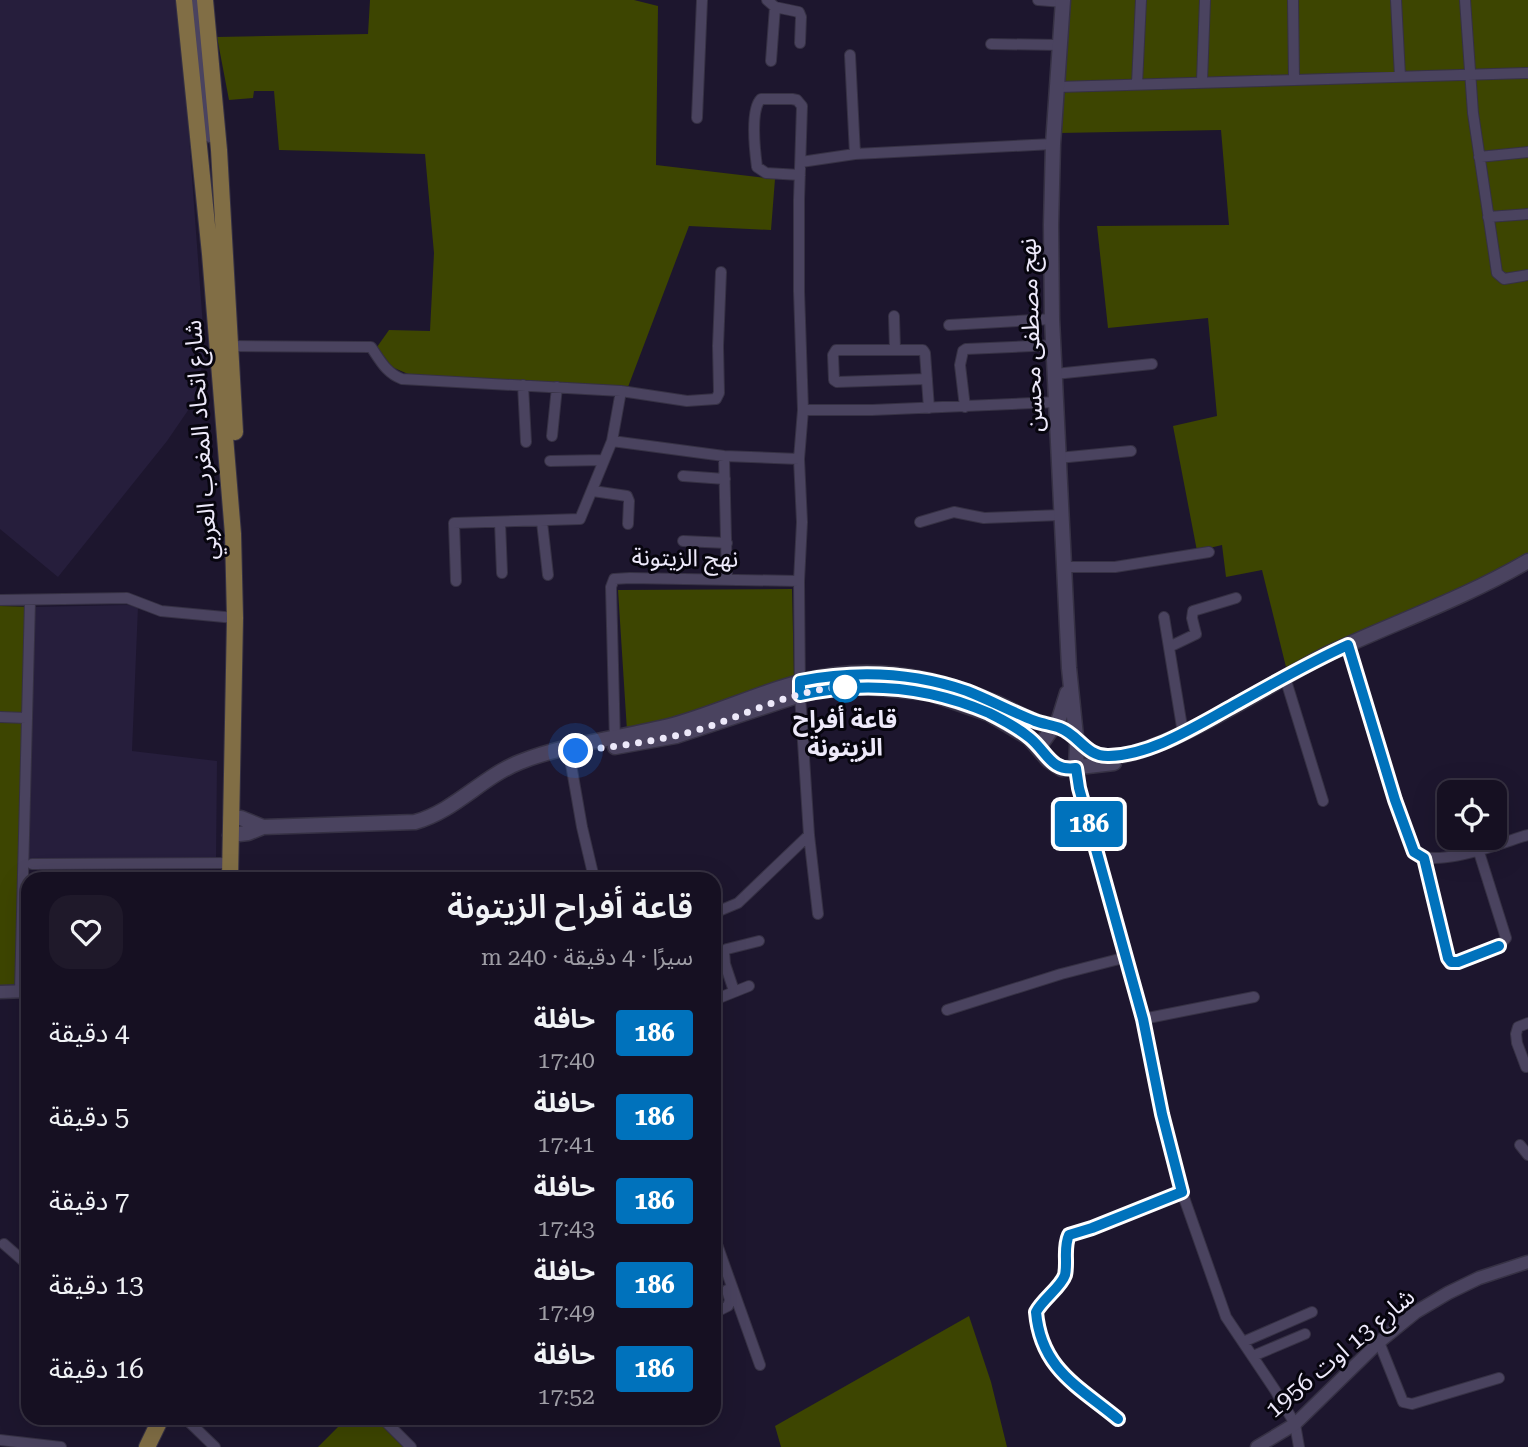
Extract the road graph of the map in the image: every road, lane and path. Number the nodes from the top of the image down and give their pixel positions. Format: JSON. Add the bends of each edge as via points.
{"nodes":[{"id":1,"x":184,"y":0,"type":"edge"},
{"id":2,"x":196,"y":0,"type":"edge"},
{"id":3,"x":205,"y":0,"type":"edge"},
{"id":4,"x":702,"y":0,"type":"edge"},
{"id":5,"x":1038,"y":0,"type":"edge"},
{"id":6,"x":1141,"y":0,"type":"edge"},
{"id":7,"x":1205,"y":0,"type":"edge"},
{"id":8,"x":1293,"y":0,"type":"edge"},
{"id":9,"x":1396,"y":0,"type":"edge"},
{"id":10,"x":1465,"y":0,"type":"edge"},
{"id":11,"x":1063,"y":1,"type":"edge"},
{"id":12,"x":771,"y":3,"type":"edge"},
{"id":13,"x":800,"y":43,"type":"dead end"},
{"id":14,"x":991,"y":44,"type":"dead end"},
{"id":15,"x":1060,"y":45,"type":"junction"},
{"id":16,"x":850,"y":55,"type":"dead end"},
{"id":17,"x":771,"y":61,"type":"dead end"},
{"id":18,"x":1528,"y":74,"type":"edge"},
{"id":19,"x":1469,"y":75,"type":"junction"},
{"id":20,"x":1400,"y":76,"type":"junction"},
{"id":21,"x":1294,"y":79,"type":"junction"},
{"id":22,"x":1202,"y":81,"type":"junction"},
{"id":23,"x":1137,"y":84,"type":"junction"},
{"id":24,"x":1058,"y":87,"type":"junction"},
{"id":25,"x":697,"y":118,"type":"dead end"},
{"id":26,"x":1053,"y":144,"type":"junction"},
{"id":27,"x":1528,"y":152,"type":"edge"},
{"id":28,"x":855,"y":154,"type":"junction"},
{"id":29,"x":1479,"y":157,"type":"junction"},
{"id":30,"x":801,"y":162,"type":"junction"},
{"id":31,"x":800,"y":175,"type":"junction"},
{"id":32,"x":1528,"y":214,"type":"edge"},
{"id":33,"x":1488,"y":217,"type":"junction"},
{"id":34,"x":223,"y":254,"type":"junction"},
{"id":35,"x":721,"y":271,"type":"dead end"},
{"id":36,"x":1528,"y":275,"type":"edge"},
{"id":37,"x":894,"y":316,"type":"dead end"},
{"id":38,"x":1052,"y":319,"type":"junction"},
{"id":39,"x":949,"y":325,"type":"dead end"},
{"id":40,"x":229,"y":345,"type":"junction"},
{"id":41,"x":1054,"y":345,"type":"junction"},
{"id":42,"x":895,"y":349,"type":"junction"},
{"id":43,"x":1152,"y":364,"type":"dead end"},
{"id":44,"x":1055,"y":374,"type":"junction"},
{"id":45,"x":927,"y":379,"type":"junction"},
{"id":46,"x":523,"y":385,"type":"junction"},
{"id":47,"x":557,"y":387,"type":"junction"},
{"id":48,"x":621,"y":391,"type":"junction"},
{"id":49,"x":1056,"y":402,"type":"junction"},
{"id":50,"x":965,"y":407,"type":"junction"},
{"id":51,"x":929,"y":408,"type":"junction"},
{"id":52,"x":803,"y":410,"type":"junction"},
{"id":53,"x":552,"y":436,"type":"dead end"},
{"id":54,"x":612,"y":441,"type":"junction"},
{"id":55,"x":527,"y":442,"type":"dead end"},
{"id":56,"x":1131,"y":451,"type":"dead end"},
{"id":57,"x":724,"y":456,"type":"junction"},
{"id":58,"x":1058,"y":458,"type":"junction"},
{"id":59,"x":799,"y":459,"type":"junction"},
{"id":60,"x":604,"y":460,"type":"junction"},
{"id":61,"x":551,"y":461,"type":"dead end"},
{"id":62,"x":683,"y":476,"type":"dead end"},
{"id":63,"x":725,"y":479,"type":"junction"},
{"id":64,"x":593,"y":491,"type":"junction"},
{"id":65,"x":1061,"y":515,"type":"junction"},
{"id":66,"x":500,"y":522,"type":"junction"},
{"id":67,"x":542,"y":522,"type":"junction"},
{"id":68,"x":920,"y":522,"type":"dead end"},
{"id":69,"x":628,"y":524,"type":"dead end"},
{"id":70,"x":683,"y":541,"type":"dead end"},
{"id":71,"x":727,"y":543,"type":"junction"},
{"id":72,"x":1209,"y":552,"type":"dead end"},
{"id":73,"x":1528,"y":561,"type":"edge"},
{"id":74,"x":1065,"y":567,"type":"junction"},
{"id":75,"x":1528,"y":570,"type":"edge"},
{"id":76,"x":502,"y":573,"type":"dead end"},
{"id":77,"x":548,"y":575,"type":"dead end"},
{"id":78,"x":727,"y":580,"type":"junction"},
{"id":79,"x":456,"y":581,"type":"dead end"},
{"id":80,"x":799,"y":581,"type":"junction"},
{"id":81,"x":1236,"y":598,"type":"dead end"},
{"id":82,"x":0,"y":600,"type":"edge"},
{"id":83,"x":30,"y":601,"type":"junction"},
{"id":84,"x":1164,"y":617,"type":"dead end"},
{"id":85,"x":235,"y":618,"type":"junction"},
{"id":86,"x":1169,"y":647,"type":"junction"},
{"id":87,"x":1349,"y":649,"type":"junction"},
{"id":88,"x":1069,"y":668,"type":"junction"},
{"id":89,"x":1287,"y":684,"type":"junction"},
{"id":90,"x":800,"y":688,"type":"junction"},
{"id":91,"x":0,"y":717,"type":"edge"},
{"id":92,"x":26,"y":718,"type":"junction"},
{"id":93,"x":1053,"y":726,"type":"junction"},
{"id":94,"x":1182,"y":733,"type":"junction"},
{"id":95,"x":1077,"y":741,"type":"junction"},
{"id":96,"x":615,"y":743,"type":"junction"},
{"id":97,"x":1039,"y":747,"type":"junction"},
{"id":98,"x":565,"y":750,"type":"junction"},
{"id":99,"x":1076,"y":768,"type":"junction"},
{"id":100,"x":1323,"y":802,"type":"dead end"},
{"id":101,"x":236,"y":818,"type":"junction"},
{"id":102,"x":263,"y":827,"type":"junction"},
{"id":103,"x":235,"y":835,"type":"junction"},
{"id":104,"x":809,"y":835,"type":"junction"},
{"id":105,"x":1528,"y":835,"type":"edge"},
{"id":106,"x":1507,"y":841,"type":"edge"},
{"id":107,"x":1475,"y":850,"type":"edge"},
{"id":108,"x":1479,"y":850,"type":"edge"},
{"id":109,"x":1424,"y":858,"type":"junction"},
{"id":110,"x":32,"y":864,"type":"dead end"},
{"id":111,"x":231,"y":871,"type":"edge"},
{"id":112,"x":25,"y":872,"type":"edge"},
{"id":113,"x":239,"y":872,"type":"edge"},
{"id":114,"x":593,"y":872,"type":"edge"},
{"id":115,"x":721,"y":910,"type":"edge"},
{"id":116,"x":818,"y":914,"type":"dead end"},
{"id":117,"x":759,"y":941,"type":"dead end"},
{"id":118,"x":1127,"y":957,"type":"junction"},
{"id":119,"x":749,"y":986,"type":"dead end"},
{"id":120,"x":21,"y":991,"type":"edge"},
{"id":121,"x":734,"y":991,"type":"junction"},
{"id":122,"x":0,"y":992,"type":"edge"},
{"id":123,"x":721,"y":997,"type":"edge"},
{"id":124,"x":1254,"y":997,"type":"dead end"},
{"id":125,"x":947,"y":1010,"type":"dead end"},
{"id":126,"x":1143,"y":1019,"type":"junction"},
{"id":127,"x":1528,"y":1023,"type":"edge"},
{"id":128,"x":1527,"y":1067,"type":"edge"},
{"id":129,"x":1520,"y":1145,"type":"dead end"},
{"id":130,"x":1528,"y":1155,"type":"edge"},
{"id":131,"x":1182,"y":1192,"type":"junction"},
{"id":132,"x":5,"y":1244,"type":"dead end"},
{"id":133,"x":721,"y":1256,"type":"edge"},
{"id":134,"x":21,"y":1259,"type":"edge"},
{"id":135,"x":1528,"y":1262,"type":"edge"},
{"id":136,"x":721,"y":1272,"type":"edge"},
{"id":137,"x":721,"y":1310,"type":"edge"},
{"id":138,"x":1312,"y":1312,"type":"dead end"},
{"id":139,"x":1305,"y":1334,"type":"dead end"},
{"id":140,"x":1243,"y":1342,"type":"junction"},
{"id":141,"x":1379,"y":1342,"type":"junction"},
{"id":142,"x":1253,"y":1356,"type":"junction"},
{"id":143,"x":760,"y":1365,"type":"dead end"},
{"id":144,"x":1499,"y":1378,"type":"dead end"},
{"id":145,"x":1118,"y":1419,"type":"dead end"},
{"id":146,"x":1295,"y":1424,"type":"junction"},
{"id":147,"x":158,"y":1425,"type":"edge"},
{"id":148,"x":167,"y":1425,"type":"edge"},
{"id":149,"x":193,"y":1425,"type":"edge"},
{"id":150,"x":389,"y":1425,"type":"edge"},
{"id":151,"x":0,"y":1440,"type":"edge"},
{"id":152,"x":61,"y":1447,"type":"edge"},
{"id":153,"x":147,"y":1447,"type":"edge"},
{"id":154,"x":157,"y":1447,"type":"edge"},
{"id":155,"x":215,"y":1447,"type":"edge"},
{"id":156,"x":411,"y":1447,"type":"edge"},
{"id":157,"x":1258,"y":1447,"type":"edge"},
{"id":158,"x":1276,"y":1447,"type":"edge"},
{"id":159,"x":1299,"y":1447,"type":"edge"}],
"edges":[{"from":1,"to":85,"type":"main road","name":"شارع اتحاد المغرب العربي","via":[[210,254],[233,534]]},
{"from":2,"to":34,"type":"street"},
{"from":3,"to":34,"type":"main road","name":"شارع اتحاد المغرب العربي"},
{"from":4,"to":25,"type":"street"},
{"from":5,"to":11,"type":"street"},
{"from":6,"to":23,"type":"street"},
{"from":7,"to":22,"type":"street"},
{"from":8,"to":21,"type":"street"},
{"from":9,"to":20,"type":"street"},
{"from":10,"to":19,"type":"street"},
{"from":11,"to":15,"type":"main road","name":"نهج مصطفى محسن"},
{"from":12,"to":13,"type":"street","via":[[800,14]]},
{"from":12,"to":17,"type":"street"},
{"from":14,"to":15,"type":"street"},
{"from":15,"to":24,"type":"main road","name":"نهج مصطفى محسن"},
{"from":16,"to":28,"type":"street"},
{"from":18,"to":19,"type":"street"},
{"from":19,"to":20,"type":"street"},
{"from":19,"to":29,"type":"street"},
{"from":20,"to":21,"type":"street"},
{"from":21,"to":22,"type":"street"},
{"from":22,"to":23,"type":"street"},
{"from":23,"to":24,"type":"street"},
{"from":24,"to":26,"type":"main road","name":"نهج مصطفى محسن"},
{"from":26,"to":28,"type":"street"},
{"from":26,"to":38,"type":"main road","name":"نهج مصطفى محسن"},
{"from":27,"to":29,"type":"street"},
{"from":28,"to":30,"type":"street"},
{"from":29,"to":33,"type":"street"},
{"from":30,"to":31,"type":"street"},
{"from":30,"to":31,"type":"street","via":[[802,106],[792,99],[761,99],[755,115],[757,167],[766,173]]},
{"from":31,"to":52,"type":"street"},
{"from":32,"to":33,"type":"street"},
{"from":33,"to":36,"type":"street","via":[[1496,273],[1504,279]]},
{"from":34,"to":40,"type":"main road","name":"شارع اتحاد المغرب العربي"},
{"from":35,"to":48,"type":"street","via":[[716,399],[687,401]]},
{"from":37,"to":42,"type":"street"},
{"from":38,"to":39,"type":"street"},
{"from":38,"to":41,"type":"main road","name":"نهج مصطفى محسن"},
{"from":40,"to":46,"type":"street","via":[[371,347],[386,369],[402,379]]},
{"from":40,"to":101,"type":"main road","name":"شارع اتحاد المغرب العربي","via":[[244,607]]},
{"from":41,"to":44,"type":"main road","name":"نهج مصطفى محسن"},
{"from":41,"to":50,"type":"street","via":[[963,351]]},
{"from":42,"to":45,"type":"street","via":[[923,350]]},
{"from":42,"to":45,"type":"street","via":[[835,351],[834,380]]},
{"from":43,"to":44,"type":"street"},
{"from":44,"to":49,"type":"main road","name":"نهج مصطفى محسن"},
{"from":45,"to":51,"type":"street"},
{"from":46,"to":47,"type":"street"},
{"from":46,"to":55,"type":"street"},
{"from":47,"to":48,"type":"street"},
{"from":47,"to":53,"type":"street"},
{"from":48,"to":54,"type":"street"},
{"from":49,"to":50,"type":"street"},
{"from":49,"to":58,"type":"main road","name":"نهج مصطفى محسن"},
{"from":50,"to":51,"type":"street"},
{"from":51,"to":52,"type":"street"},
{"from":52,"to":59,"type":"street"},
{"from":54,"to":57,"type":"street"},
{"from":54,"to":60,"type":"street"},
{"from":56,"to":58,"type":"street"},
{"from":57,"to":59,"type":"street"},
{"from":57,"to":63,"type":"street"},
{"from":58,"to":65,"type":"main road","name":"نهج مصطفى محسن"},
{"from":59,"to":80,"type":"street"},
{"from":60,"to":61,"type":"street"},
{"from":60,"to":64,"type":"street"},
{"from":62,"to":63,"type":"street"},
{"from":63,"to":71,"type":"street"},
{"from":64,"to":67,"type":"street","via":[[580,519]]},
{"from":64,"to":69,"type":"street","via":[[626,496]]},
{"from":65,"to":68,"type":"street","via":[[984,518],[954,512]]},
{"from":65,"to":74,"type":"main road","name":"نهج مصطفى محسن"},
{"from":66,"to":67,"type":"street"},
{"from":66,"to":76,"type":"street"},
{"from":66,"to":79,"type":"street","via":[[454,523]]},
{"from":67,"to":77,"type":"street"},
{"from":70,"to":71,"type":"street"},
{"from":71,"to":78,"type":"street"},
{"from":72,"to":74,"type":"street","via":[[1115,567]]},
{"from":73,"to":87,"type":"main road"},
{"from":74,"to":88,"type":"main road","name":"نهج مصطفى محسن"},
{"from":75,"to":87,"type":"main road","via":[[1465,606]]},
{"from":78,"to":80,"type":"street","name":"نهج الزيتونة"},
{"from":78,"to":96,"type":"street","name":"نهج الزيتونة","via":[[616,578],[612,582]]},
{"from":80,"to":90,"type":"street"},
{"from":81,"to":86,"type":"street","via":[[1193,611],[1196,634]]},
{"from":82,"to":83,"type":"street"},
{"from":83,"to":85,"type":"street","via":[[127,598],[161,611]]},
{"from":83,"to":92,"type":"street"},
{"from":84,"to":86,"type":"street"},
{"from":85,"to":101,"type":"main road","name":"شارع اتحاد المغرب العربي"},
{"from":86,"to":94,"type":"street"},
{"from":87,"to":89,"type":"main road"},
{"from":87,"to":94,"type":"main road","via":[[1294,671]]},
{"from":87,"to":109,"type":"street","via":[[1400,813],[1414,852]]},
{"from":88,"to":93,"type":"main road","name":"نهج مصطفى محسن","via":[[1066,704]]},
{"from":88,"to":95,"type":"main road","name":"نهج مصطفى محسن"},
{"from":89,"to":99,"type":"main road","via":[[1175,743],[1129,760]]},
{"from":89,"to":100,"type":"street"},
{"from":90,"to":93,"type":"main road","via":[[846,673],[929,680]]},
{"from":90,"to":96,"type":"main road","via":[[676,736]]},
{"from":90,"to":97,"type":"main road","via":[[928,693],[989,714]]},
{"from":90,"to":104,"type":"street"},
{"from":91,"to":92,"type":"street"},
{"from":92,"to":112,"type":"street"},
{"from":93,"to":95,"type":"main road"},
{"from":93,"to":97,"type":"main road"},
{"from":94,"to":95,"type":"main road","via":[[1129,754],[1111,756],[1094,754]]},
{"from":95,"to":99,"type":"main road","name":"نهج مصطفى محسن"},
{"from":96,"to":98,"type":"main road"},
{"from":97,"to":99,"type":"main road","via":[[1056,766]]},
{"from":98,"to":102,"type":"main road","via":[[509,767],[428,819]]},
{"from":98,"to":114,"type":"street"},
{"from":99,"to":118,"type":"street"},
{"from":101,"to":102,"type":"main road"},
{"from":101,"to":103,"type":"main road","name":"شارع اتحاد المغرب العربي"},
{"from":102,"to":103,"type":"main road"},
{"from":103,"to":111,"type":"main road","name":"شارع اتحاد المغرب العربي"},
{"from":103,"to":113,"type":"main road","name":"شارع اتحاد المغرب العربي"},
{"from":104,"to":115,"type":"street","via":[[738,903]]},
{"from":104,"to":116,"type":"street"},
{"from":105,"to":106,"type":"street"},
{"from":107,"to":109,"type":"street"},
{"from":108,"to":109,"type":"street","via":[[1506,938],[1499,946],[1458,962],[1448,958]]},
{"from":110,"to":111,"type":"street"},
{"from":117,"to":121,"type":"street","via":[[724,951]]},
{"from":118,"to":125,"type":"street"},
{"from":118,"to":126,"type":"street"},
{"from":119,"to":121,"type":"street"},
{"from":120,"to":122,"type":"street"},
{"from":121,"to":123,"type":"street"},
{"from":124,"to":126,"type":"street"},
{"from":126,"to":131,"type":"street"},
{"from":127,"to":128,"type":"street","via":[[1518,1027],[1516,1034]]},
{"from":129,"to":130,"type":"street"},
{"from":131,"to":140,"type":"street","via":[[1226,1317]]},
{"from":131,"to":145,"type":"street","via":[[1069,1235],[1065,1274],[1036,1312],[1047,1354],[1080,1391]]},
{"from":132,"to":134,"type":"street"},
{"from":133,"to":143,"type":"street"},
{"from":135,"to":141,"type":"street","name":"شارع 13 اوت 1956","via":[[1448,1293]]},
{"from":136,"to":137,"type":"street","via":[[730,1300]]},
{"from":138,"to":140,"type":"street"},
{"from":139,"to":142,"type":"street"},
{"from":140,"to":142,"type":"street"},
{"from":141,"to":144,"type":"street","via":[[1403,1402],[1412,1404]]},
{"from":141,"to":146,"type":"street","name":"شارع 13 اوت 1956"},
{"from":142,"to":146,"type":"street"},
{"from":146,"to":157,"type":"street","name":"شارع 13 اوت 1956"},
{"from":146,"to":159,"type":"street"},
{"from":147,"to":153,"type":"main road"},
{"from":148,"to":154,"type":"main road"},
{"from":149,"to":155,"type":"street"},
{"from":150,"to":156,"type":"street"},
{"from":151,"to":152,"type":"street"},
{"from":157,"to":158,"type":"street"}]}
